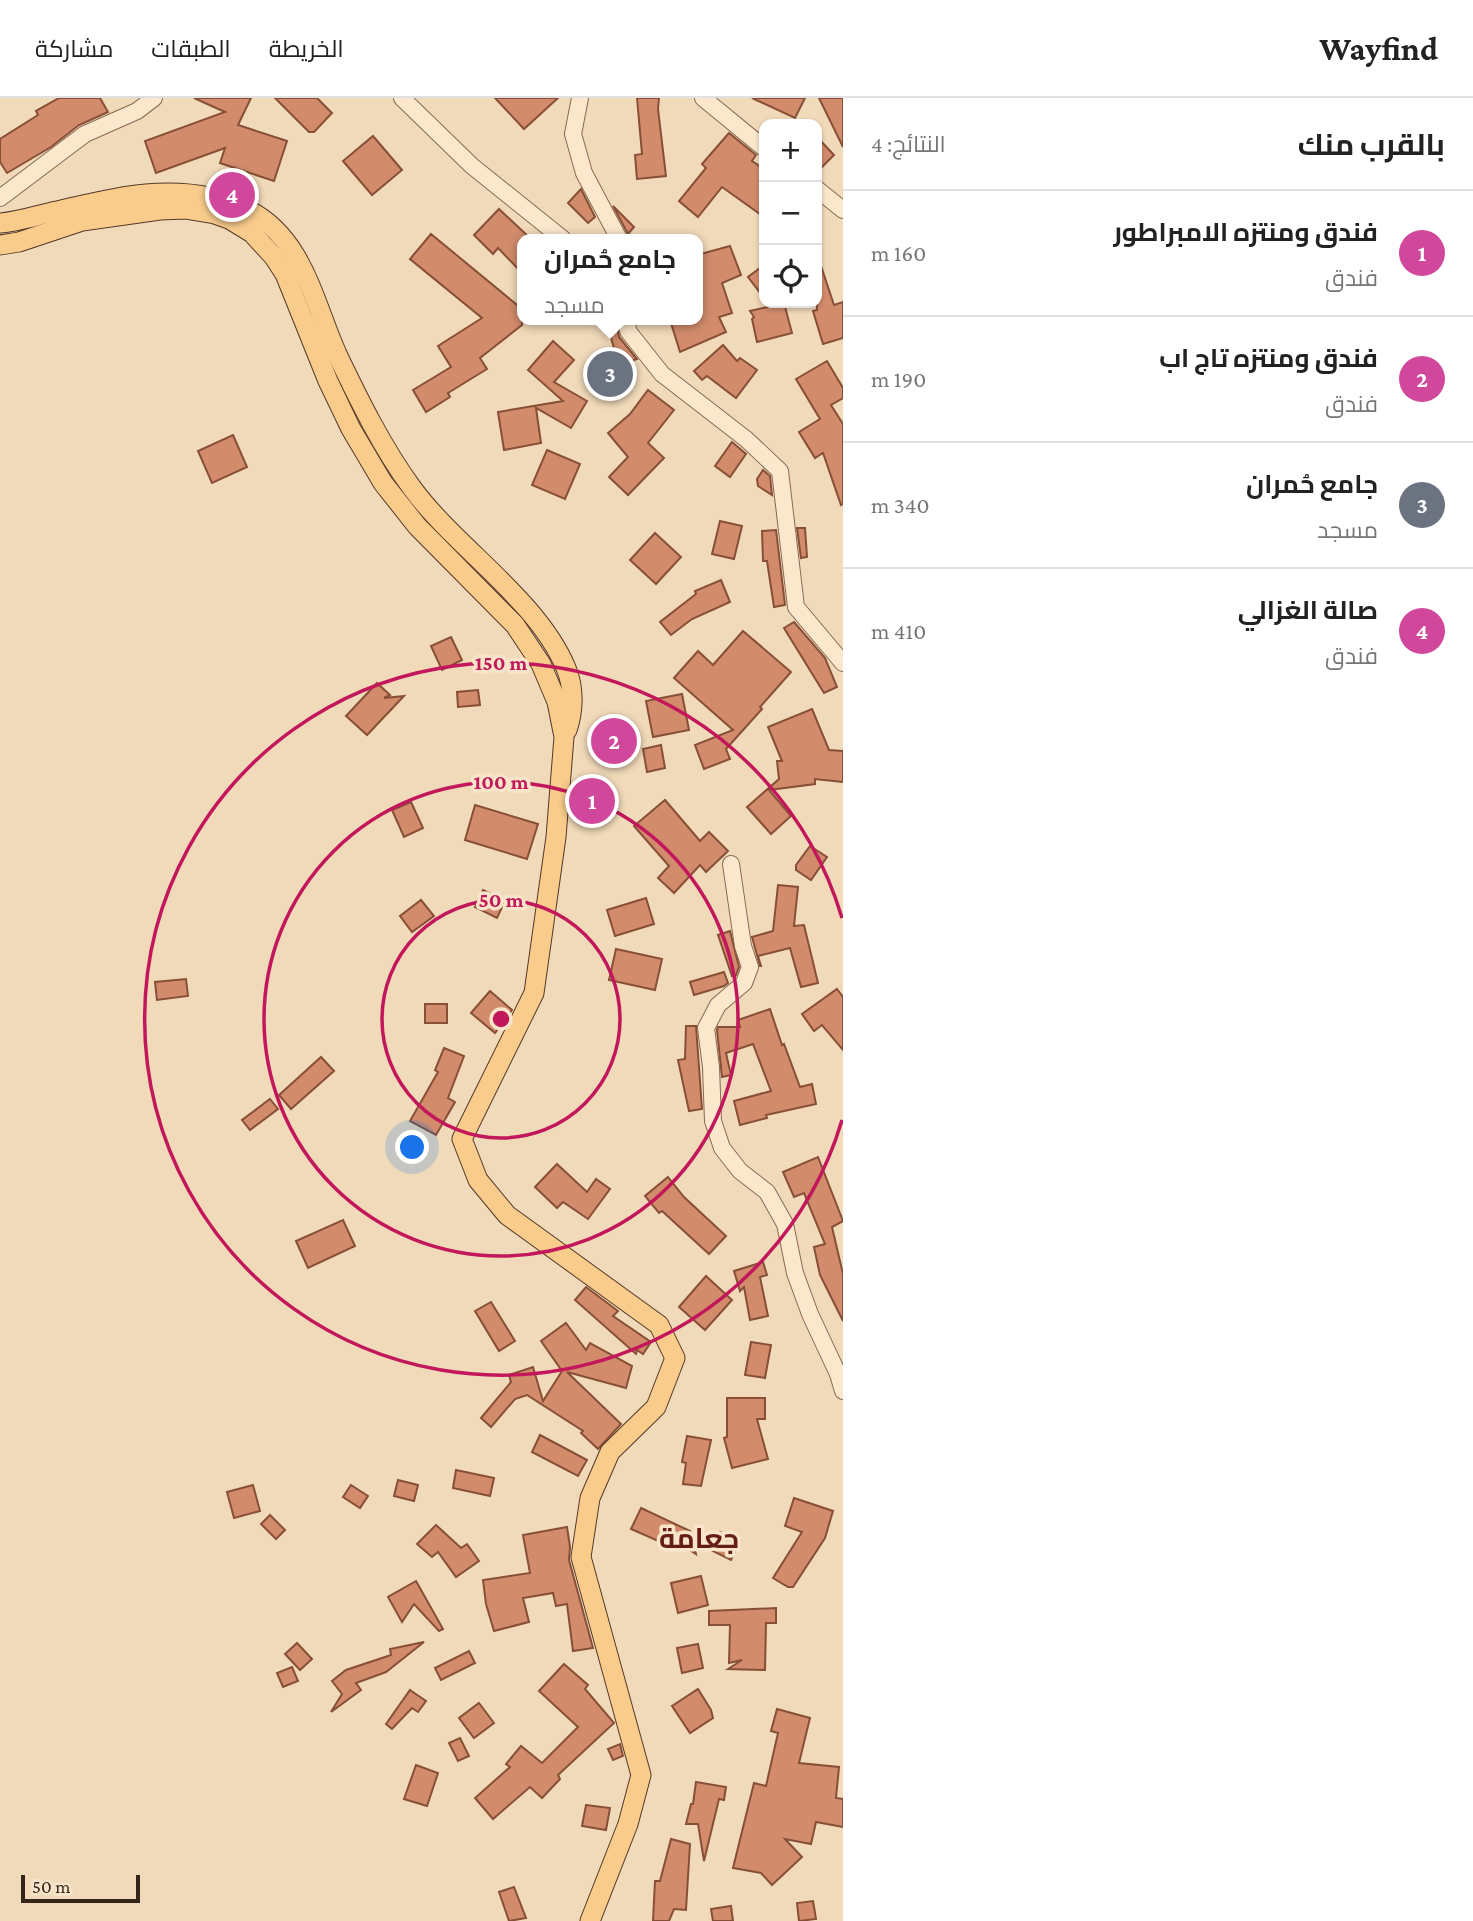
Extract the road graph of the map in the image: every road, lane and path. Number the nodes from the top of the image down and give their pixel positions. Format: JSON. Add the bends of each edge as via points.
{"nodes":[{"id":1,"x":154,"y":98,"type":"edge"},
{"id":2,"x":402,"y":98,"type":"edge"},
{"id":3,"x":580,"y":98,"type":"edge"},
{"id":4,"x":702,"y":98,"type":"edge"},
{"id":5,"x":759,"y":144,"type":"edge"},
{"id":6,"x":822,"y":193,"type":"edge"},
{"id":7,"x":0,"y":198,"type":"edge"},
{"id":8,"x":843,"y":210,"type":"edge"},
{"id":9,"x":0,"y":223,"type":"edge"},
{"id":10,"x":557,"y":234,"type":"edge"},
{"id":11,"x":616,"y":234,"type":"edge"},
{"id":12,"x":0,"y":245,"type":"edge"},
{"id":13,"x":627,"y":325,"type":"edge"},
{"id":14,"x":347,"y":373,"type":"junction"},
{"id":15,"x":328,"y":381,"type":"junction"},
{"id":16,"x":843,"y":663,"type":"edge"},
{"id":17,"x":564,"y":737,"type":"junction"},
{"id":18,"x":731,"y":864,"type":"dead end"},
{"id":19,"x":843,"y":1391,"type":"edge"},
{"id":20,"x":590,"y":1921,"type":"edge"}],
"edges":[{"from":1,"to":7,"type":"street","via":[[137,111],[85,134]]},
{"from":2,"to":10,"type":"street","via":[[472,166]]},
{"from":3,"to":11,"type":"street","via":[[573,134],[584,173]]},
{"from":4,"to":5,"type":"street"},
{"from":6,"to":8,"type":"street"},
{"from":9,"to":14,"type":"main road","via":[[154,192],[210,197],[248,211],[268,222],[297,256]]},
{"from":12,"to":15,"type":"main road","via":[[82,221],[135,212],[200,210],[229,219],[262,242],[285,274]]},
{"from":13,"to":16,"type":"street","via":[[662,374],[780,471],[796,607]]},
{"from":14,"to":15,"type":"main road"},
{"from":14,"to":17,"type":"main road","via":[[387,451],[414,491],[527,610],[561,657],[572,691]]},
{"from":15,"to":17,"type":"main road","via":[[393,498],[529,644],[557,702]]},
{"from":17,"to":20,"type":"main road","via":[[556,837],[534,993],[462,1139],[478,1180],[507,1216],[659,1325],[675,1358],[656,1408],[610,1452],[590,1498],[582,1557],[641,1776],[628,1824]]},
{"from":18,"to":19,"type":"street","via":[[750,967],[744,983],[718,1005],[706,1028],[713,1121],[722,1148],[740,1171],[767,1192],[785,1224],[795,1273]]}]}
